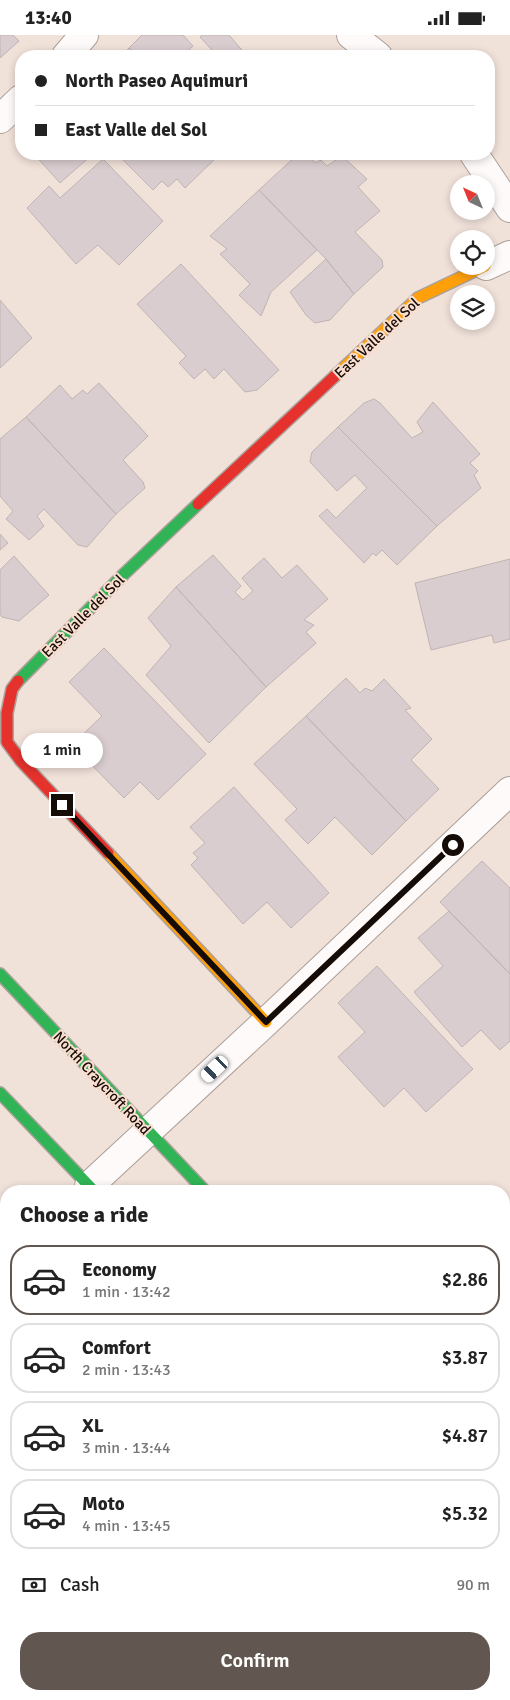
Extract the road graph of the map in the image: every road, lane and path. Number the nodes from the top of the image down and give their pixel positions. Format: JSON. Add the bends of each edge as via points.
{"nodes":[{"id":1,"x":84,"y":35,"type":"edge"},
{"id":2,"x":351,"y":35,"type":"edge"},
{"id":3,"x":71,"y":50,"type":"edge"},
{"id":4,"x":370,"y":50,"type":"edge"},
{"id":5,"x":15,"y":105,"type":"edge"},
{"id":6,"x":0,"y":119,"type":"edge"},
{"id":7,"x":478,"y":160,"type":"edge"},
{"id":8,"x":510,"y":208,"type":"edge"},
{"id":9,"x":510,"y":255,"type":"edge"},
{"id":10,"x":495,"y":262,"type":"edge"},
{"id":11,"x":467,"y":275,"type":"edge"},
{"id":12,"x":510,"y":791,"type":"edge"},
{"id":13,"x":0,"y":974,"type":"edge"},
{"id":14,"x":266,"y":1022,"type":"junction"},
{"id":15,"x":0,"y":1093,"type":"edge"},
{"id":16,"x":148,"y":1131,"type":"junction"},
{"id":17,"x":88,"y":1185,"type":"edge"},
{"id":18,"x":96,"y":1185,"type":"edge"},
{"id":19,"x":199,"y":1185,"type":"edge"}],
"edges":[{"from":1,"to":3,"type":"street"},
{"from":2,"to":4,"type":"street"},
{"from":5,"to":6,"type":"street"},
{"from":7,"to":8,"type":"street"},
{"from":9,"to":10,"type":"street","name":"East Valle del Sol"},
{"from":11,"to":14,"type":"street","name":"East Valle del Sol","via":[[418,298],[124,574],[12,689],[7,713],[7,742],[21,761]]},
{"from":12,"to":14,"type":"street"},
{"from":13,"to":16,"type":"street","name":"North Craycroft Road"},
{"from":14,"to":16,"type":"street"},
{"from":15,"to":17,"type":"street"},
{"from":16,"to":18,"type":"street"},
{"from":16,"to":19,"type":"street","name":"North Craycroft Road"}]}
